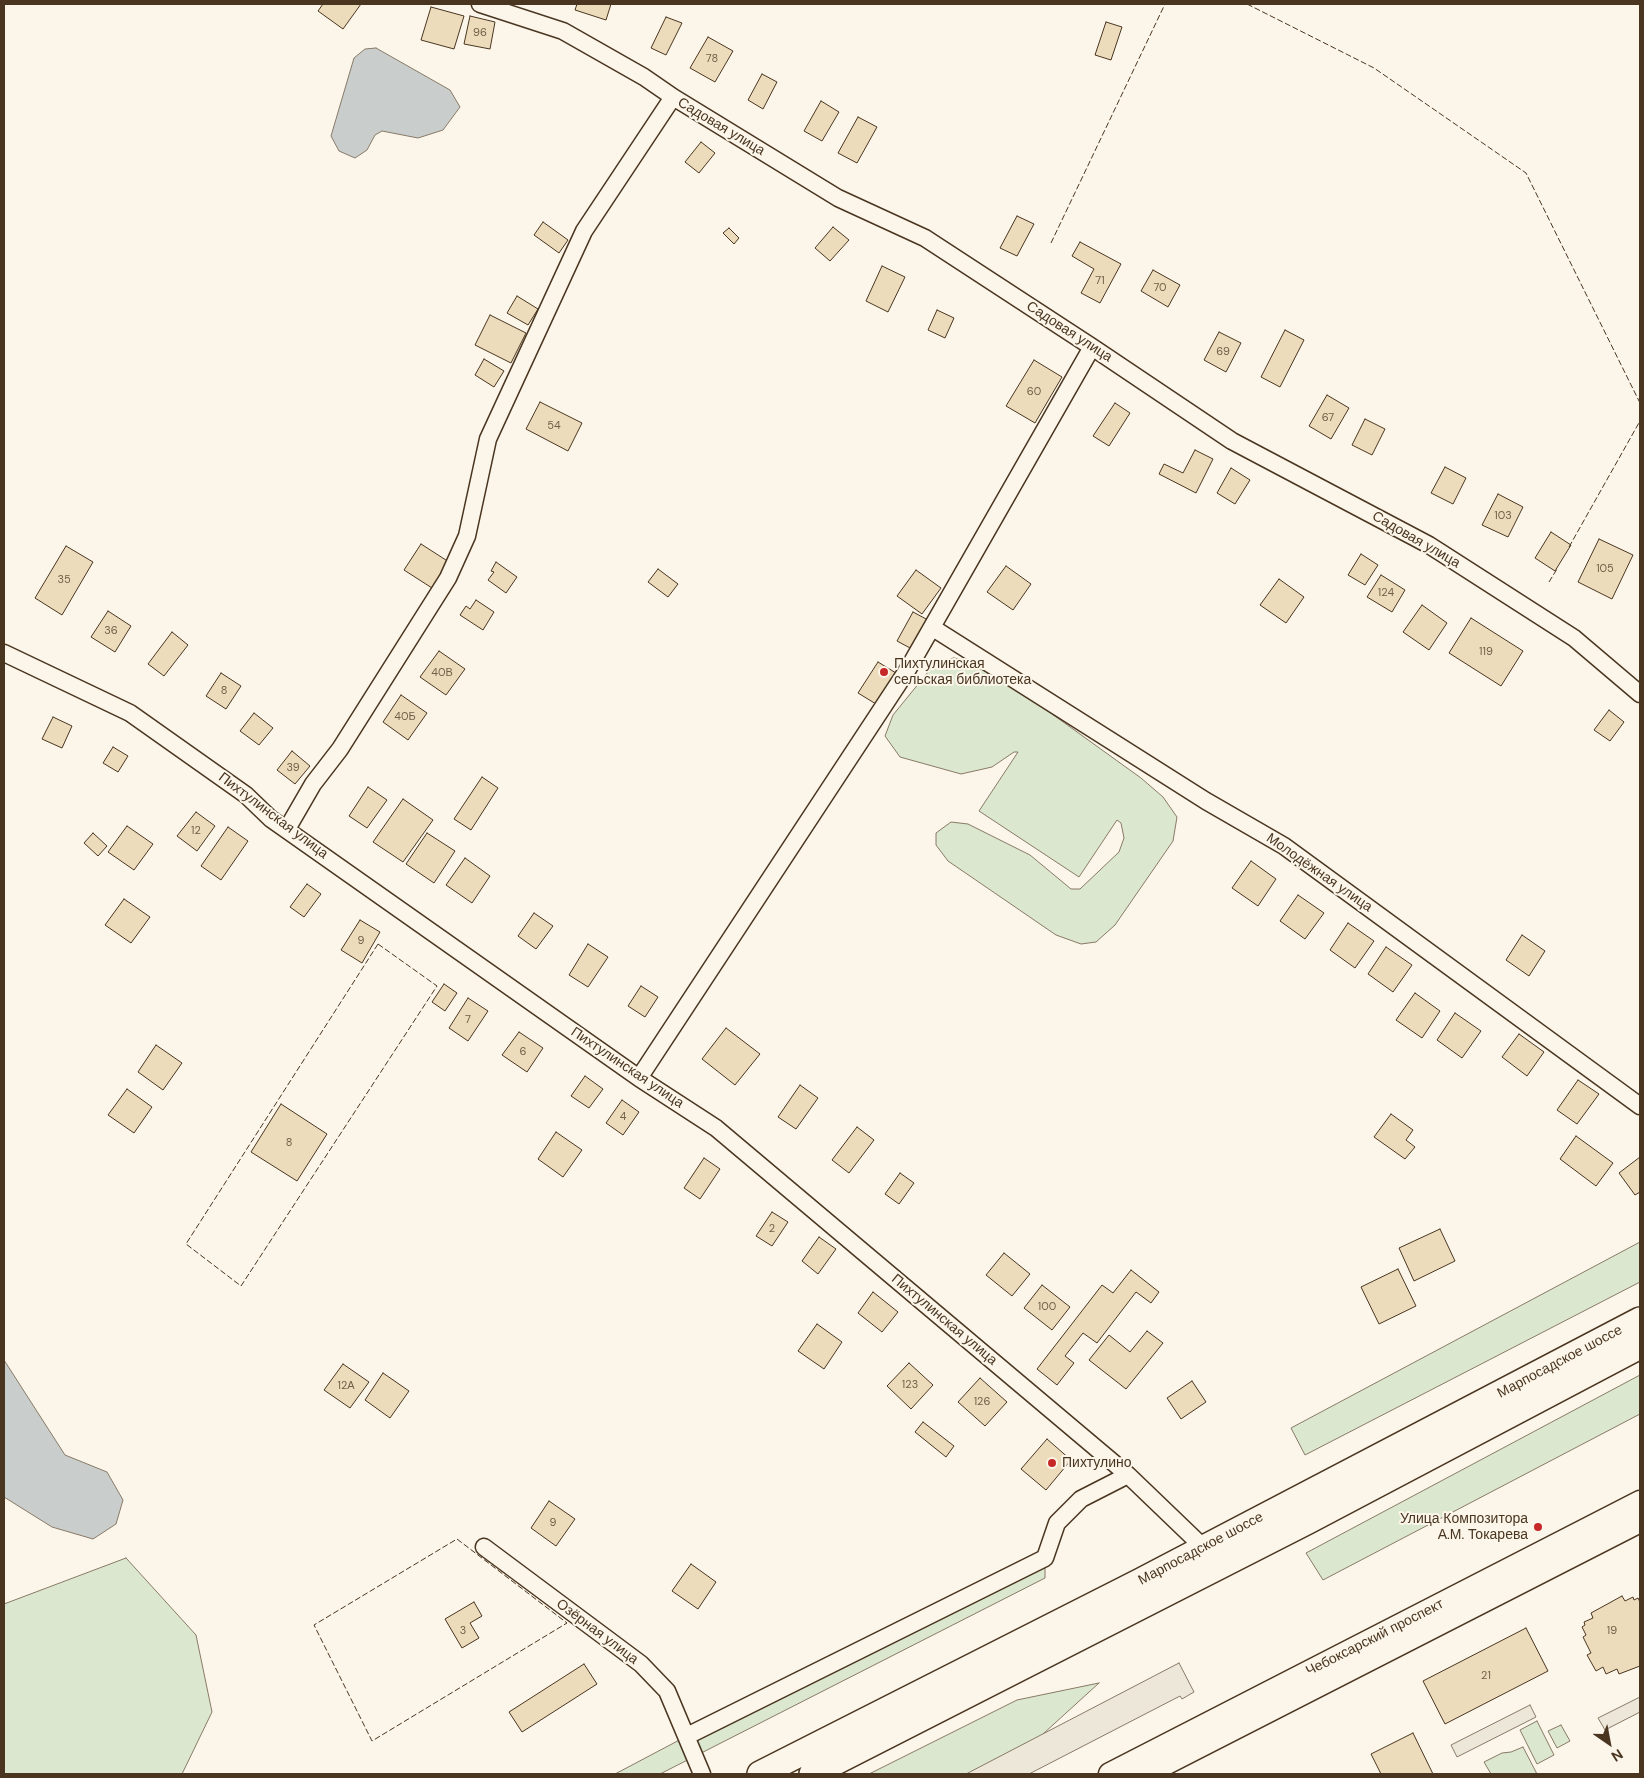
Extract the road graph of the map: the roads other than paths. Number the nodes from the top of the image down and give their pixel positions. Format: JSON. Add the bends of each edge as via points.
{"nodes":[{"id":1,"x":480,"y":4,"type":"edge"},
{"id":2,"x":673,"y":97,"type":"junction"},
{"id":3,"x":1092,"y":347,"type":"junction"},
{"id":4,"x":934,"y":628,"type":"junction"},
{"id":5,"x":4,"y":653,"type":"edge"},
{"id":6,"x":1640,"y":694,"type":"edge"},
{"id":7,"x":287,"y":829,"type":"junction"},
{"id":8,"x":639,"y":1078,"type":"junction"},
{"id":9,"x":1640,"y":1106,"type":"edge"},
{"id":10,"x":1640,"y":1320,"type":"edge"},
{"id":11,"x":1640,"y":1346,"type":"edge"},
{"id":12,"x":1128,"y":1475,"type":"junction"},
{"id":13,"x":1640,"y":1502,"type":"edge"},
{"id":14,"x":1640,"y":1521,"type":"edge"},
{"id":15,"x":484,"y":1547,"type":"dead end"},
{"id":16,"x":1204,"y":1548,"type":"junction"},
{"id":17,"x":1360,"y":1654,"type":"junction"},
{"id":18,"x":1326,"y":1672,"type":"junction"},
{"id":19,"x":687,"y":1736,"type":"junction"},
{"id":20,"x":702,"y":1774,"type":"edge"},
{"id":21,"x":760,"y":1774,"type":"edge"},
{"id":22,"x":812,"y":1774,"type":"edge"},
{"id":23,"x":1110,"y":1774,"type":"edge"},
{"id":24,"x":1145,"y":1774,"type":"edge"}],
"edges":[{"from":1,"to":2,"type":"street","name":"Садовая улица","via":[[563,31]]},
{"from":2,"to":3,"type":"street","name":"Садовая улица","via":[[838,198],[925,238]]},
{"from":2,"to":7,"type":"street","via":[[584,231],[488,439],[467,536],[448,578]]},
{"from":3,"to":4,"type":"street"},
{"from":3,"to":6,"type":"street","name":"Садовая улица","via":[[1232,441],[1429,545],[1574,638]]},
{"from":4,"to":8,"type":"street"},
{"from":4,"to":9,"type":"street","name":"Молодёжная улица","via":[[1206,801],[1284,846]]},
{"from":5,"to":7,"type":"street","name":"Пихтулинская улица","via":[[130,713],[246,795]]},
{"from":7,"to":8,"type":"street","name":"Пихтулинская улица"},
{"from":8,"to":12,"type":"street","name":"Пихтулинская улица","via":[[716,1128]]},
{"from":10,"to":16,"type":"main road","name":"Марпосадское шоссе"},
{"from":11,"to":22,"type":"main road","name":"Марпосадское шоссе","via":[[1308,1521]]},
{"from":12,"to":16,"type":"street","name":"Пихтулинская улица"},
{"from":12,"to":19,"type":"street","via":[[1080,1499],[1057,1523],[1045,1558]]},
{"from":13,"to":17,"type":"street","name":"Чебоксарский проспект"},
{"from":14,"to":17,"type":"street","name":"Чебоксарский проспект"},
{"from":15,"to":19,"type":"street","name":"Озёрная улица","via":[[642,1664],[667,1691]]},
{"from":16,"to":21,"type":"main road","name":"Марпосадское шоссе"},
{"from":17,"to":18,"type":"street","name":"Чебоксарский проспект"},
{"from":18,"to":23,"type":"street","name":"Чебоксарский проспект"},
{"from":18,"to":24,"type":"street","name":"Чебоксарский проспект"},
{"from":19,"to":20,"type":"street","name":"Озёрная улица"}]}
